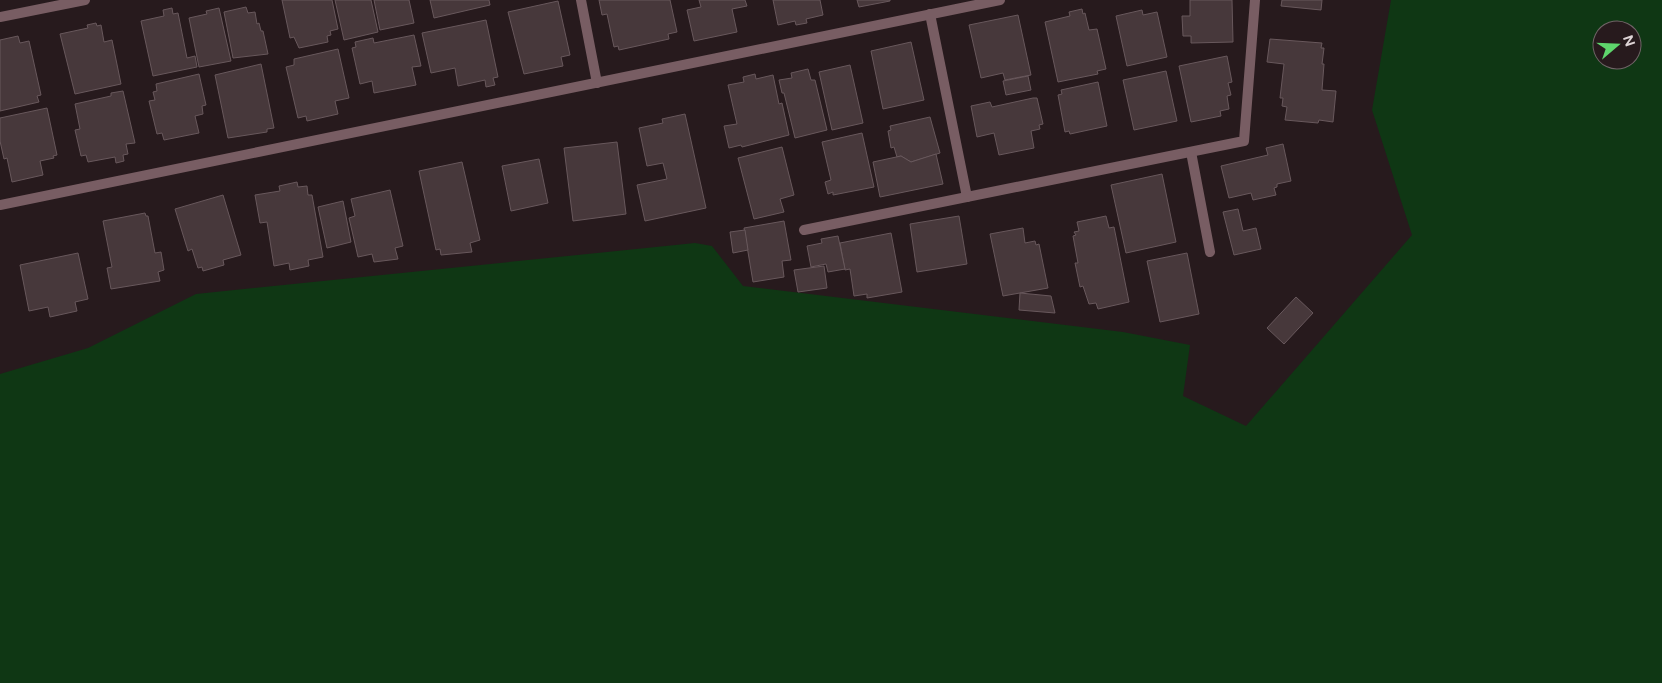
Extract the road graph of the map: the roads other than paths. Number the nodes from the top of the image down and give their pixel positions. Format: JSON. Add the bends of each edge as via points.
{"nodes":[{"id":1,"x":85,"y":0,"type":"edge"},
{"id":2,"x":581,"y":0,"type":"edge"},
{"id":3,"x":1000,"y":0,"type":"edge"},
{"id":4,"x":1255,"y":0,"type":"edge"},
{"id":5,"x":930,"y":14,"type":"junction"},
{"id":6,"x":0,"y":17,"type":"edge"},
{"id":7,"x":597,"y":82,"type":"junction"},
{"id":8,"x":1191,"y":152,"type":"junction"},
{"id":9,"x":968,"y":197,"type":"junction"},
{"id":10,"x":0,"y":205,"type":"edge"},
{"id":11,"x":804,"y":230,"type":"dead end"},
{"id":12,"x":1210,"y":252,"type":"dead end"}],
"edges":[{"from":1,"to":6,"type":"street"},
{"from":2,"to":7,"type":"street"},
{"from":3,"to":5,"type":"street"},
{"from":4,"to":8,"type":"street","via":[[1244,141]]},
{"from":5,"to":7,"type":"street"},
{"from":5,"to":9,"type":"street"},
{"from":7,"to":10,"type":"street"},
{"from":8,"to":9,"type":"street"},
{"from":8,"to":12,"type":"street"},
{"from":9,"to":11,"type":"street"}]}
